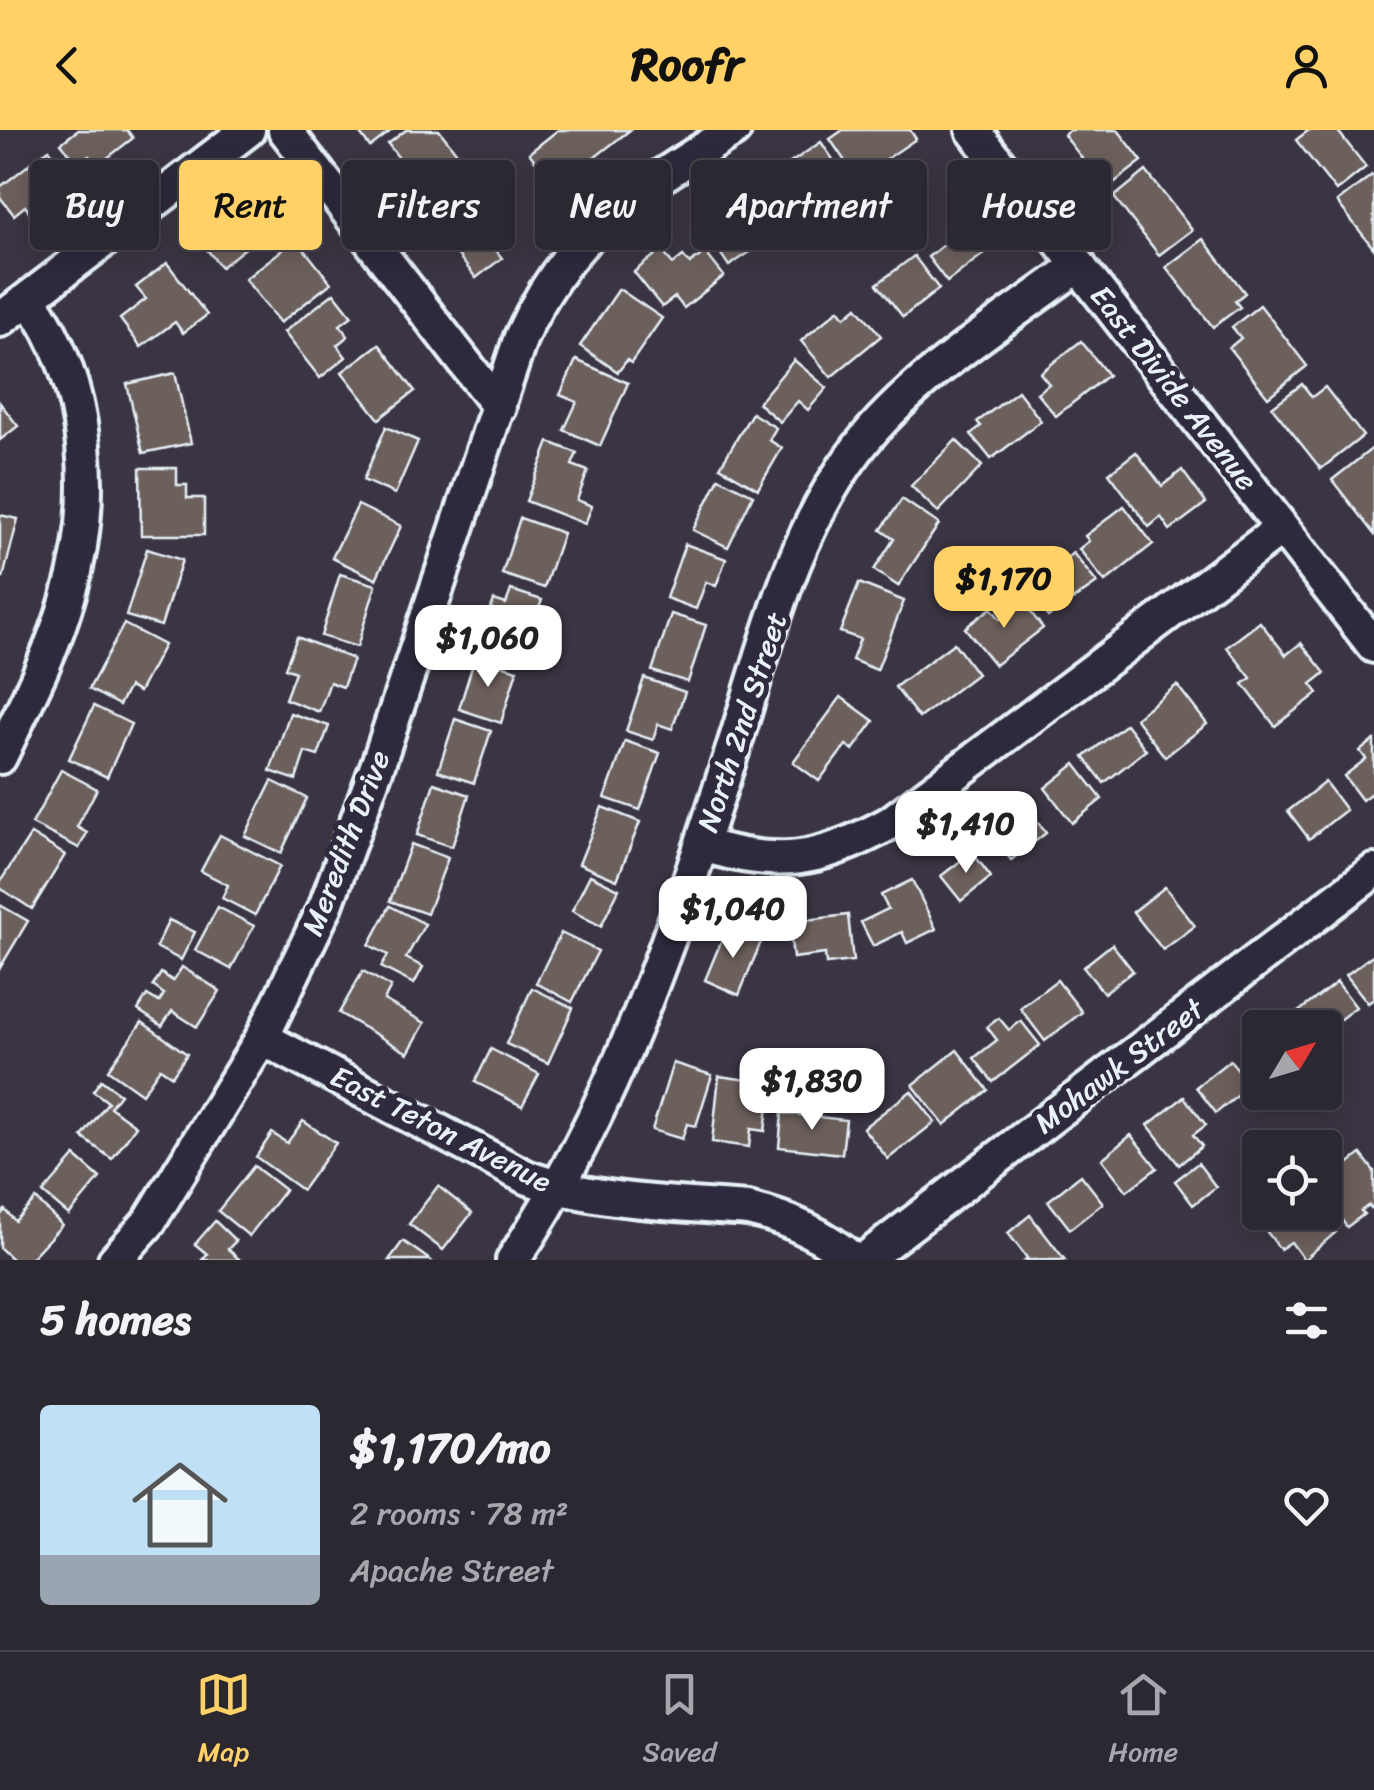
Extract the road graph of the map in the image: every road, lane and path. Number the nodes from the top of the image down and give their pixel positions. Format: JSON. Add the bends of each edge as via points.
{"nodes":[{"id":1,"x":248,"y":130,"type":"edge"},
{"id":2,"x":285,"y":130,"type":"edge"},
{"id":3,"x":973,"y":130,"type":"edge"},
{"id":4,"x":718,"y":134,"type":"edge"},
{"id":5,"x":1079,"y":266,"type":"junction"},
{"id":6,"x":29,"y":298,"type":"junction"},
{"id":7,"x":0,"y":320,"type":"edge"},
{"id":8,"x":499,"y":407,"type":"junction"},
{"id":9,"x":1282,"y":528,"type":"junction"},
{"id":10,"x":1374,"y":646,"type":"edge"},
{"id":11,"x":0,"y":757,"type":"edge"},
{"id":12,"x":702,"y":845,"type":"junction"},
{"id":13,"x":1374,"y":871,"type":"edge"},
{"id":14,"x":262,"y":1038,"type":"junction"},
{"id":15,"x":558,"y":1189,"type":"junction"},
{"id":16,"x":115,"y":1260,"type":"edge"},
{"id":17,"x":514,"y":1260,"type":"edge"},
{"id":18,"x":852,"y":1260,"type":"edge"},
{"id":19,"x":864,"y":1260,"type":"edge"}],
"edges":[{"from":1,"to":6,"type":"street"},
{"from":2,"to":8,"type":"street"},
{"from":3,"to":5,"type":"street","name":"East Divide Avenue"},
{"from":4,"to":8,"type":"street","name":"Meredith Drive","via":[[603,218],[564,260],[528,323]]},
{"from":5,"to":9,"type":"street","name":"East Divide Avenue"},
{"from":5,"to":12,"type":"street","name":"North 2nd Street","via":[[917,386],[837,477],[793,567]]},
{"from":6,"to":7,"type":"street"},
{"from":6,"to":11,"type":"street","via":[[48,324],[75,402],[85,503],[67,602]]},
{"from":8,"to":14,"type":"street","name":"Meredith Drive","via":[[343,863]]},
{"from":9,"to":10,"type":"street","name":"East Divide Avenue"},
{"from":9,"to":12,"type":"street","via":[[867,836],[819,854],[773,861]]},
{"from":12,"to":15,"type":"street","name":"North 2nd Street","via":[[633,1035]]},
{"from":13,"to":19,"type":"street","name":"Mohawk Street"},
{"from":14,"to":15,"type":"street","name":"East Teton Avenue"},
{"from":14,"to":16,"type":"street","name":"Meredith Drive","via":[[149,1222]]},
{"from":15,"to":17,"type":"street","name":"North 2nd Street"},
{"from":15,"to":18,"type":"street","name":"East Teton Avenue","via":[[759,1212],[796,1223]]}]}
